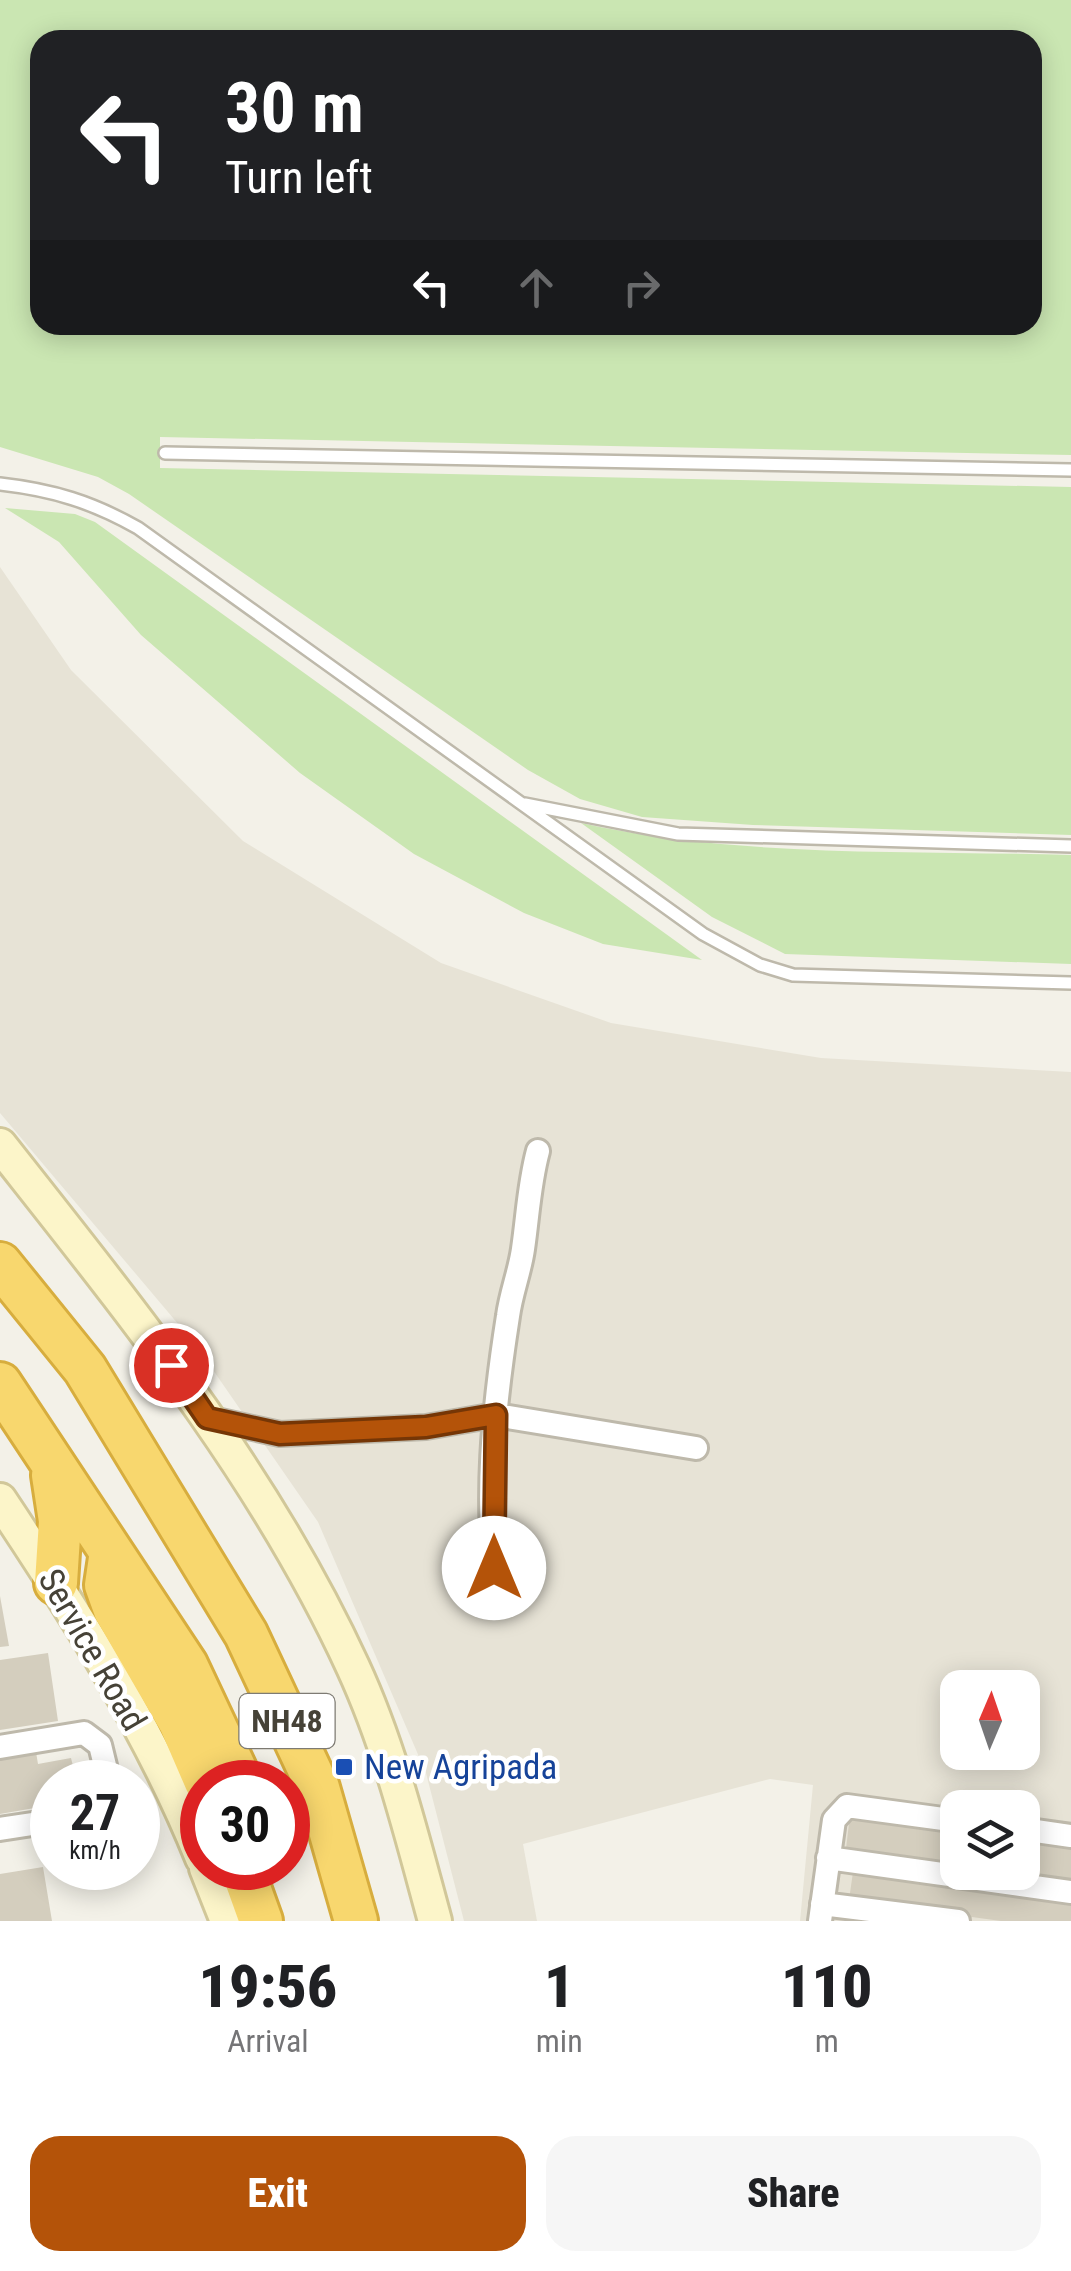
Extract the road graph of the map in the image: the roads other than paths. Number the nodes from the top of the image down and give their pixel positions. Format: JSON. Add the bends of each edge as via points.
{"nodes":[{"id":1,"x":165,"y":453,"type":"dead end"},
{"id":2,"x":1071,"y":470,"type":"edge"},
{"id":3,"x":0,"y":484,"type":"edge"},
{"id":4,"x":521,"y":803,"type":"junction"},
{"id":5,"x":1071,"y":846,"type":"edge"},
{"id":6,"x":1071,"y":984,"type":"edge"},
{"id":7,"x":0,"y":1146,"type":"edge"},
{"id":8,"x":538,"y":1151,"type":"dead end"},
{"id":9,"x":0,"y":1264,"type":"edge"},
{"id":10,"x":0,"y":1384,"type":"edge"},
{"id":11,"x":496,"y":1415,"type":"junction"},
{"id":12,"x":207,"y":1418,"type":"junction"},
{"id":13,"x":696,"y":1448,"type":"dead end"},
{"id":14,"x":52,"y":1468,"type":"junction"},
{"id":15,"x":0,"y":1500,"type":"edge"},
{"id":16,"x":111,"y":1552,"type":"junction"},
{"id":17,"x":56,"y":1584,"type":"junction"},
{"id":18,"x":499,"y":1597,"type":"dead end"},
{"id":19,"x":0,"y":1747,"type":"edge"},
{"id":20,"x":104,"y":1760,"type":"edge"},
{"id":21,"x":196,"y":1760,"type":"edge"},
{"id":22,"x":231,"y":1760,"type":"edge"},
{"id":23,"x":180,"y":1813,"type":"edge"},
{"id":24,"x":940,"y":1818,"type":"edge"},
{"id":25,"x":30,"y":1825,"type":"edge"},
{"id":26,"x":0,"y":1830,"type":"edge"},
{"id":27,"x":1040,"y":1832,"type":"edge"},
{"id":28,"x":1071,"y":1836,"type":"edge"},
{"id":29,"x":828,"y":1858,"type":"junction"},
{"id":30,"x":215,"y":1890,"type":"edge"},
{"id":31,"x":250,"y":1890,"type":"edge"},
{"id":32,"x":280,"y":1890,"type":"edge"},
{"id":33,"x":1071,"y":1892,"type":"edge"},
{"id":34,"x":821,"y":1912,"type":"edge"},
{"id":35,"x":227,"y":1921,"type":"edge"},
{"id":36,"x":262,"y":1921,"type":"edge"},
{"id":37,"x":289,"y":1921,"type":"edge"},
{"id":38,"x":356,"y":1921,"type":"edge"},
{"id":39,"x":434,"y":1921,"type":"edge"},
{"id":40,"x":958,"y":1921,"type":"edge"}],
"edges":[{"from":1,"to":2,"type":"lane"},
{"from":3,"to":4,"type":"lane","via":[[92,502],[138,528]]},
{"from":4,"to":5,"type":"lane","via":[[678,834]]},
{"from":4,"to":6,"type":"lane","via":[[703,934],[760,965],[793,975]]},
{"from":7,"to":12,"type":"street"},
{"from":8,"to":11,"type":"street"},
{"from":9,"to":38,"type":"highway","number":"NH48","via":[[85,1369],[246,1634],[318,1788]]},
{"from":10,"to":14,"type":"highway","number":"NH48"},
{"from":11,"to":12,"type":"street","via":[[426,1427],[280,1434]]},
{"from":11,"to":13,"type":"street"},
{"from":11,"to":18,"type":"street"},
{"from":12,"to":39,"type":"street","via":[[270,1512],[354,1669]]},
{"from":14,"to":16,"type":"highway","number":"NH48"},
{"from":14,"to":17,"type":"highway","via":[[60,1522]]},
{"from":15,"to":17,"type":"street","name":"Service Road"},
{"from":16,"to":21,"type":"highway","via":[[106,1585],[115,1610]]},
{"from":16,"to":22,"type":"highway","number":"NH48","via":[[186,1664]]},
{"from":17,"to":23,"type":"street","name":"Service Road","via":[[123,1697]]},
{"from":19,"to":20,"type":"street","via":[[84,1732],[100,1745]]},
{"from":24,"to":29,"type":"street","via":[[847,1806],[834,1820]]},
{"from":25,"to":26,"type":"street"},
{"from":27,"to":28,"type":"street"},
{"from":29,"to":33,"type":"street"},
{"from":29,"to":34,"type":"street"},
{"from":30,"to":35,"type":"street"},
{"from":31,"to":36,"type":"highway"},
{"from":32,"to":37,"type":"highway"},
{"from":34,"to":40,"type":"street"}]}
